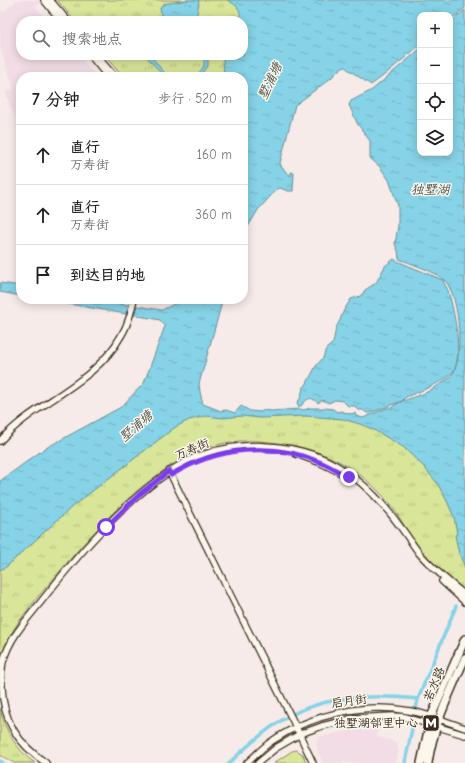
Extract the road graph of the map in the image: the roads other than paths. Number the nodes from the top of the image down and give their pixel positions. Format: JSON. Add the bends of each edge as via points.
{"nodes":[{"id":1,"x":44,"y":0,"type":"edge"},
{"id":2,"x":50,"y":0,"type":"edge"},
{"id":3,"x":57,"y":16,"type":"edge"},
{"id":4,"x":64,"y":16,"type":"edge"},
{"id":5,"x":94,"y":60,"type":"edge"},
{"id":6,"x":100,"y":60,"type":"edge"},
{"id":7,"x":104,"y":72,"type":"edge"},
{"id":8,"x":111,"y":72,"type":"edge"},
{"id":9,"x":133,"y":304,"type":"edge"},
{"id":10,"x":0,"y":441,"type":"edge"},
{"id":11,"x":170,"y":473,"type":"junction"},
{"id":12,"x":456,"y":590,"type":"junction"},
{"id":13,"x":465,"y":595,"type":"edge"},
{"id":14,"x":465,"y":602,"type":"edge"},
{"id":15,"x":465,"y":639,"type":"edge"},
{"id":16,"x":465,"y":658,"type":"edge"},
{"id":17,"x":435,"y":718,"type":"junction"},
{"id":18,"x":432,"y":726,"type":"junction"},
{"id":19,"x":296,"y":727,"type":"junction"},
{"id":20,"x":465,"y":728,"type":"edge"},
{"id":21,"x":300,"y":734,"type":"junction"},
{"id":22,"x":465,"y":735,"type":"edge"},
{"id":23,"x":260,"y":762,"type":"edge"},
{"id":24,"x":46,"y":763,"type":"edge"},
{"id":25,"x":51,"y":763,"type":"edge"},
{"id":26,"x":247,"y":763,"type":"edge"},
{"id":27,"x":313,"y":763,"type":"edge"},
{"id":28,"x":421,"y":763,"type":"edge"},
{"id":29,"x":428,"y":763,"type":"edge"}],
"edges":[{"from":1,"to":3,"type":"street"},
{"from":2,"to":4,"type":"street"},
{"from":5,"to":7,"type":"street"},
{"from":6,"to":8,"type":"street"},
{"from":9,"to":10,"type":"street","via":[[122,336],[99,366],[15,425]]},
{"from":11,"to":12,"type":"street","name":"万寿街","via":[[208,457],[251,449],[297,454],[321,463],[349,477],[370,494],[432,571]]},
{"from":11,"to":19,"type":"street"},
{"from":11,"to":24,"type":"street","name":"万寿街","via":[[140,494],[70,566],[22,625],[7,651],[2,677],[3,704],[7,719],[24,746]]},
{"from":11,"to":25,"type":"street","name":"万寿街","via":[[140,498],[91,548],[25,626],[11,650],[6,665],[5,703],[18,733],[36,753]]},
{"from":12,"to":13,"type":"street","name":"万寿街"},
{"from":12,"to":14,"type":"street","name":"万寿街"},
{"from":15,"to":17,"type":"main road","name":"若水路"},
{"from":16,"to":17,"type":"main road","name":"若水路"},
{"from":17,"to":18,"type":"main road","name":"若水路"},
{"from":17,"to":19,"type":"street","name":"启月街","via":[[421,713],[386,708],[338,712]]},
{"from":17,"to":20,"type":"street","name":"启月街"},
{"from":18,"to":21,"type":"street","name":"启月街","via":[[393,716],[355,718]]},
{"from":18,"to":22,"type":"street","name":"启月街"},
{"from":18,"to":28,"type":"main road","name":"若水路"},
{"from":18,"to":29,"type":"main road","name":"若水路"},
{"from":19,"to":21,"type":"street"},
{"from":19,"to":26,"type":"street","name":"启月街","via":[[272,741]]},
{"from":21,"to":23,"type":"street","name":"启月街","via":[[276,748]]},
{"from":21,"to":27,"type":"street"}]}
